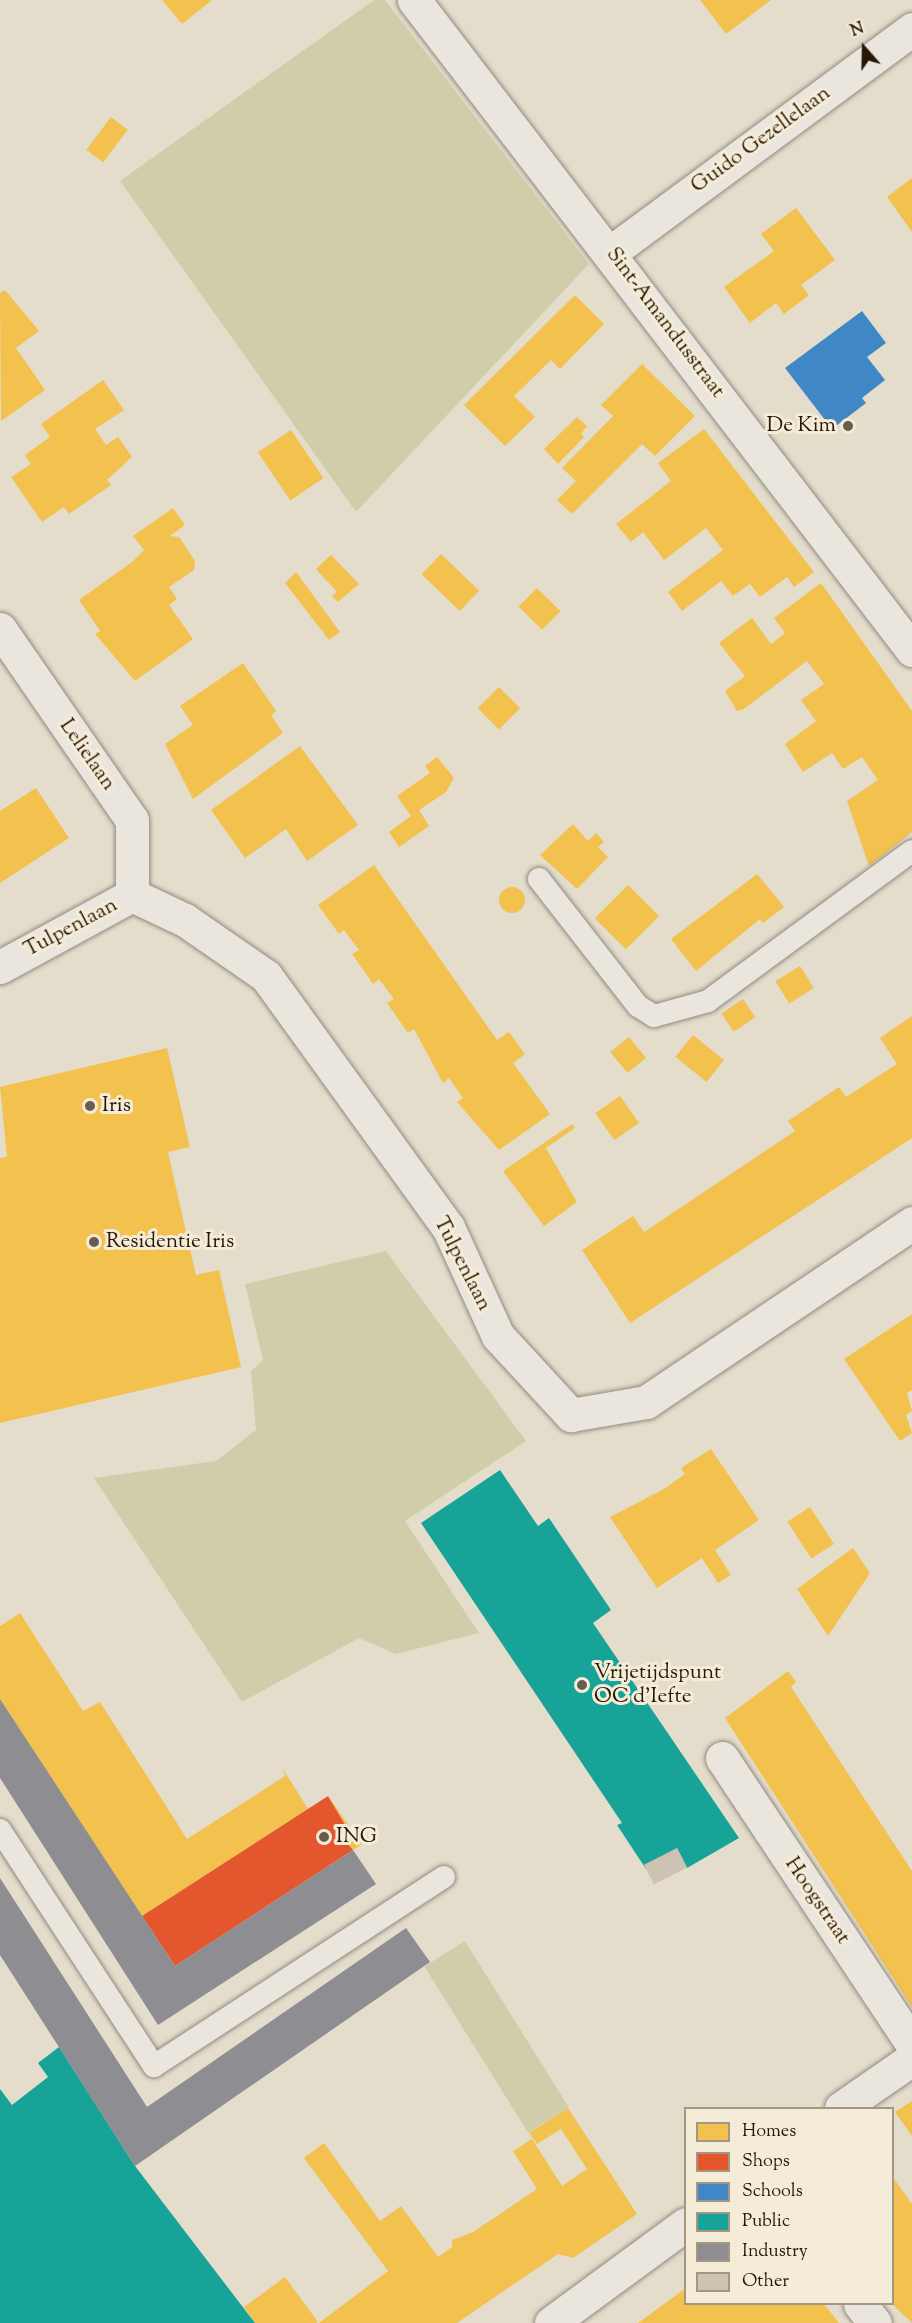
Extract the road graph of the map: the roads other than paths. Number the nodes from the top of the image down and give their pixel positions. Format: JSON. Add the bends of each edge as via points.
{"nodes":[{"id":1,"x":414,"y":0,"type":"edge"},
{"id":2,"x":912,"y":29,"type":"edge"},
{"id":3,"x":611,"y":252,"type":"junction"},
{"id":4,"x":0,"y":629,"type":"edge"},
{"id":5,"x":912,"y":650,"type":"edge"},
{"id":6,"x":912,"y":851,"type":"edge"},
{"id":7,"x":539,"y":879,"type":"dead end"},
{"id":8,"x":132,"y":895,"type":"junction"},
{"id":9,"x":0,"y":967,"type":"edge"},
{"id":10,"x":912,"y":1223,"type":"edge"},
{"id":11,"x":722,"y":1758,"type":"dead end"},
{"id":12,"x":0,"y":1830,"type":"edge"},
{"id":13,"x":444,"y":1877,"type":"dead end"},
{"id":14,"x":912,"y":2044,"type":"edge"},
{"id":15,"x":912,"y":2059,"type":"edge"},
{"id":16,"x":844,"y":2107,"type":"edge"},
{"id":17,"x":684,"y":2225,"type":"edge"},
{"id":18,"x":861,"y":2305,"type":"edge"},
{"id":19,"x":551,"y":2323,"type":"edge"},
{"id":20,"x":875,"y":2323,"type":"edge"}],
"edges":[{"from":1,"to":3,"type":"street","name":"Sint-Amandusstraat"},
{"from":2,"to":3,"type":"street","name":"Guido Gezellelaan"},
{"from":3,"to":5,"type":"street","name":"Sint-Amandusstraat"},
{"from":4,"to":8,"type":"street","name":"Lelielaan","via":[[132,820]]},
{"from":6,"to":7,"type":"lane","via":[[708,1001],[654,1016],[638,1006]]},
{"from":8,"to":9,"type":"street","name":"Tulpenlaan"},
{"from":8,"to":10,"type":"street","name":"Tulpenlaan","via":[[184,920],[266,976],[448,1227],[498,1336],[571,1415],[646,1402]]},
{"from":11,"to":14,"type":"street","name":"Hoogstraat"},
{"from":12,"to":13,"type":"lane","via":[[153,2066]]},
{"from":15,"to":16,"type":"street"},
{"from":17,"to":19,"type":"street"},
{"from":18,"to":20,"type":"street"}]}
